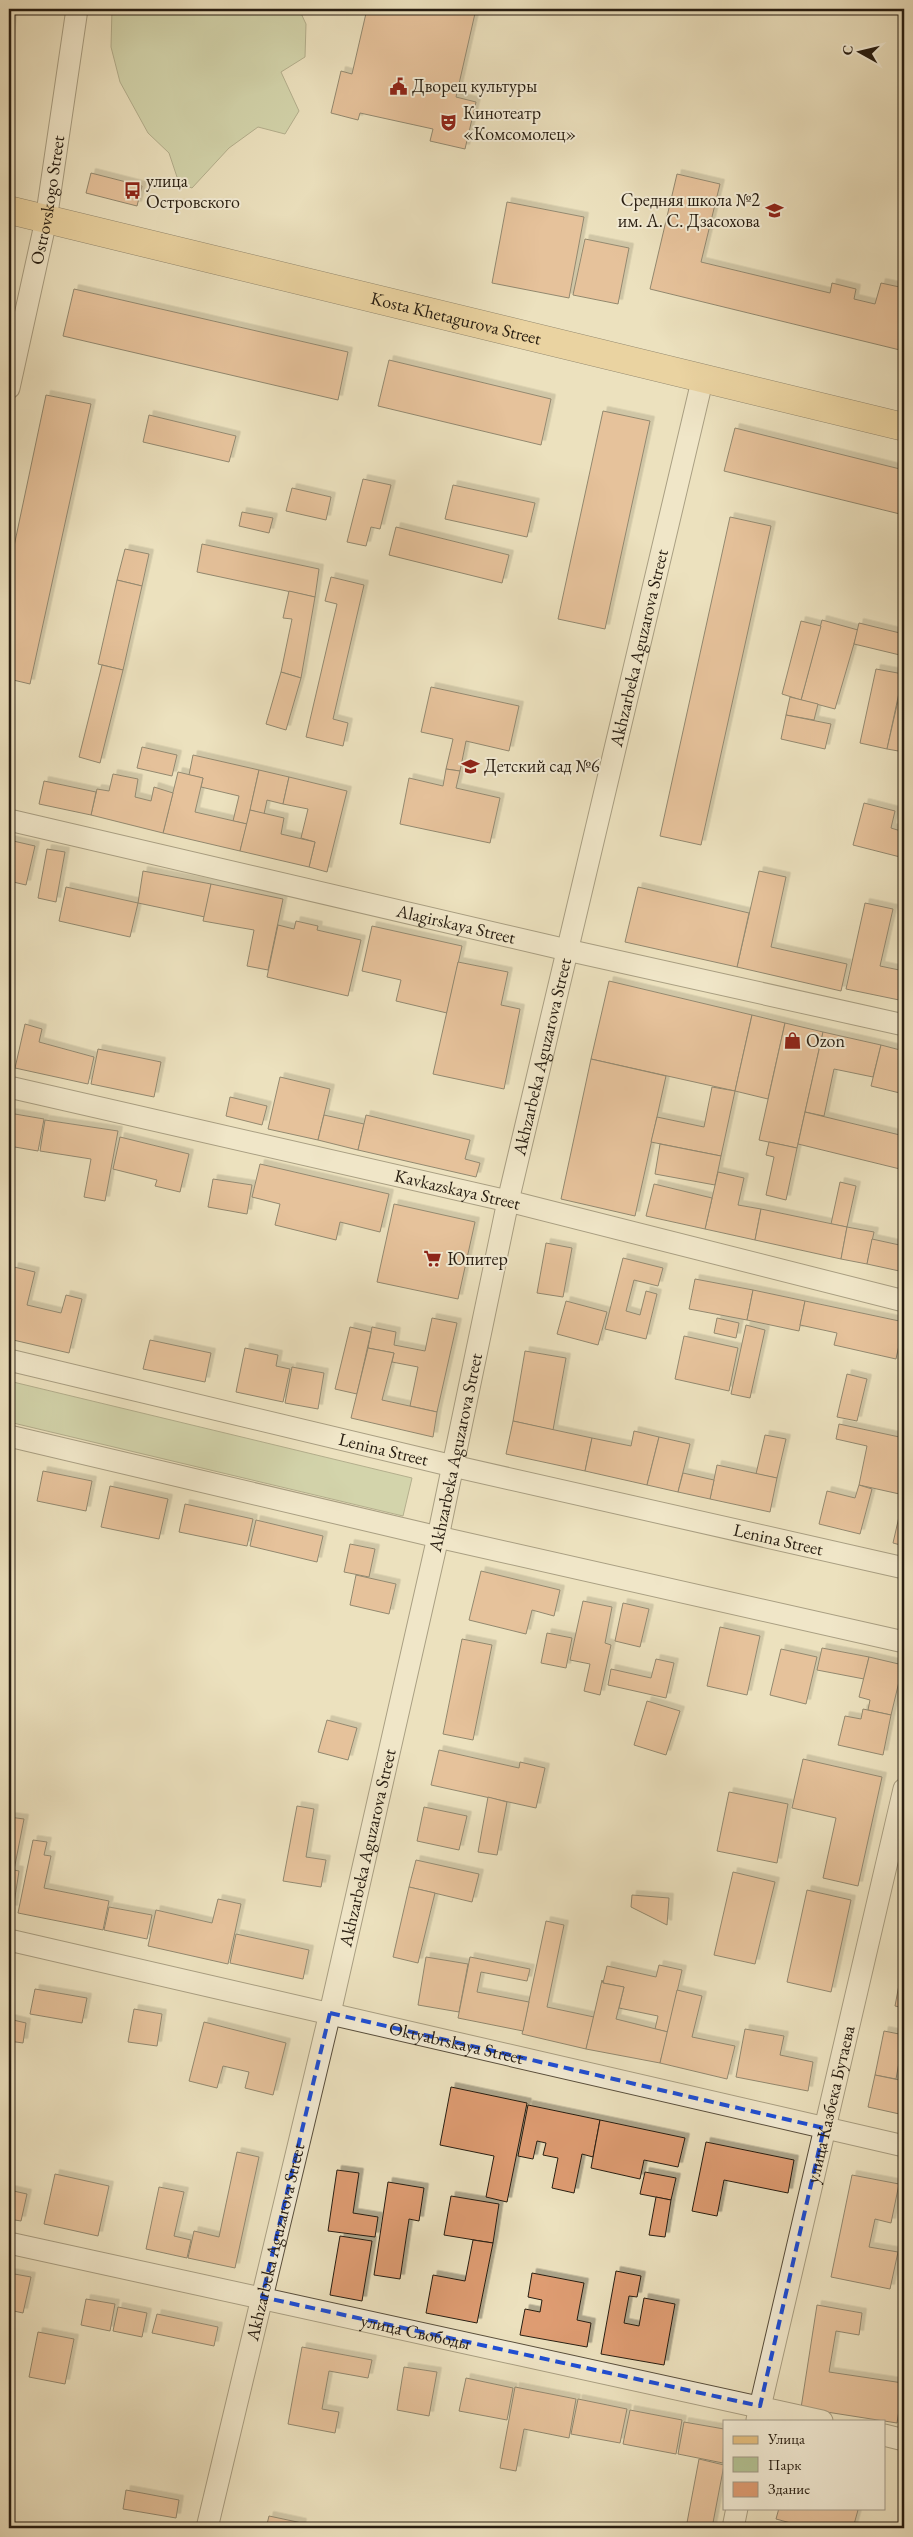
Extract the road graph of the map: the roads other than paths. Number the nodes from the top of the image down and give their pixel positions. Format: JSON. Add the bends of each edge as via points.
{"nodes":[{"id":1,"x":76,"y":9,"type":"edge"},
{"id":2,"x":9,"y":210,"type":"edge"},
{"id":3,"x":46,"y":220,"type":"junction"},
{"id":4,"x":703,"y":377,"type":"junction"},
{"id":5,"x":9,"y":388,"type":"edge"},
{"id":6,"x":904,"y":427,"type":"edge"},
{"id":7,"x":9,"y":820,"type":"edge"},
{"id":8,"x":567,"y":950,"type":"junction"},
{"id":9,"x":904,"y":1025,"type":"edge"},
{"id":10,"x":9,"y":1087,"type":"edge"},
{"id":11,"x":508,"y":1201,"type":"junction"},
{"id":12,"x":904,"y":1301,"type":"edge"},
{"id":13,"x":9,"y":1360,"type":"edge"},
{"id":14,"x":9,"y":1436,"type":"edge"},
{"id":15,"x":453,"y":1466,"type":"junction"},
{"id":16,"x":438,"y":1537,"type":"junction"},
{"id":17,"x":904,"y":1568,"type":"edge"},
{"id":18,"x":904,"y":1642,"type":"edge"},
{"id":19,"x":904,"y":1789,"type":"edge"},
{"id":20,"x":9,"y":1940,"type":"edge"},
{"id":21,"x":330,"y":2013,"type":"junction"},
{"id":22,"x":824,"y":2128,"type":"junction"},
{"id":23,"x":904,"y":2146,"type":"edge"},
{"id":24,"x":9,"y":2243,"type":"edge"},
{"id":25,"x":262,"y":2297,"type":"junction"},
{"id":26,"x":758,"y":2414,"type":"edge"},
{"id":27,"x":813,"y":2420,"type":"edge"},
{"id":28,"x":886,"y":2436,"type":"edge"},
{"id":29,"x":904,"y":2440,"type":"edge"},
{"id":30,"x":737,"y":2510,"type":"edge"},
{"id":31,"x":207,"y":2528,"type":"edge"},
{"id":32,"x":733,"y":2528,"type":"edge"}],
"edges":[{"from":1,"to":3,"type":"street","name":"Ostrovskogo Street"},
{"from":2,"to":3,"type":"main road","name":"Kosta Khetagurova Street"},
{"from":3,"to":4,"type":"main road","name":"Kosta Khetagurova Street"},
{"from":3,"to":5,"type":"street","name":"Ostrovskogo Street"},
{"from":4,"to":6,"type":"main road","name":"Kosta Khetagurova Street"},
{"from":4,"to":8,"type":"street","name":"Akhzarbeka Aguzarova Street"},
{"from":7,"to":8,"type":"street","name":"Alagirskaya Street"},
{"from":8,"to":9,"type":"street","name":"Alagirskaya Street"},
{"from":8,"to":11,"type":"street","name":"Akhzarbeka Aguzarova Street"},
{"from":10,"to":11,"type":"street","name":"Kavkazskaya Street"},
{"from":11,"to":12,"type":"street","name":"Kavkazskaya Street"},
{"from":11,"to":15,"type":"street","name":"Akhzarbeka Aguzarova Street"},
{"from":13,"to":15,"type":"street","name":"Lenina Street"},
{"from":14,"to":16,"type":"street"},
{"from":15,"to":16,"type":"street","name":"Akhzarbeka Aguzarova Street"},
{"from":15,"to":17,"type":"street","name":"Lenina Street"},
{"from":16,"to":18,"type":"street"},
{"from":16,"to":21,"type":"street","name":"Akhzarbeka Aguzarova Street"},
{"from":19,"to":22,"type":"street","name":"улица Казбека Бутаева"},
{"from":20,"to":21,"type":"street","name":"Oktyabrskaya Street"},
{"from":21,"to":22,"type":"street","name":"Oktyabrskaya Street"},
{"from":21,"to":25,"type":"street","name":"Akhzarbeka Aguzarova Street"},
{"from":22,"to":23,"type":"street","name":"Oktyabrskaya Street"},
{"from":22,"to":26,"type":"street","name":"улица Казбека Бутаева"},
{"from":24,"to":25,"type":"street","name":"улица Свободы"},
{"from":25,"to":26,"type":"street","name":"улица Свободы"},
{"from":25,"to":31,"type":"street","name":"Akhzarbeka Aguzarova Street"},
{"from":26,"to":27,"type":"street","name":"улица Свободы"},
{"from":28,"to":29,"type":"street"},
{"from":30,"to":32,"type":"street"}]}
